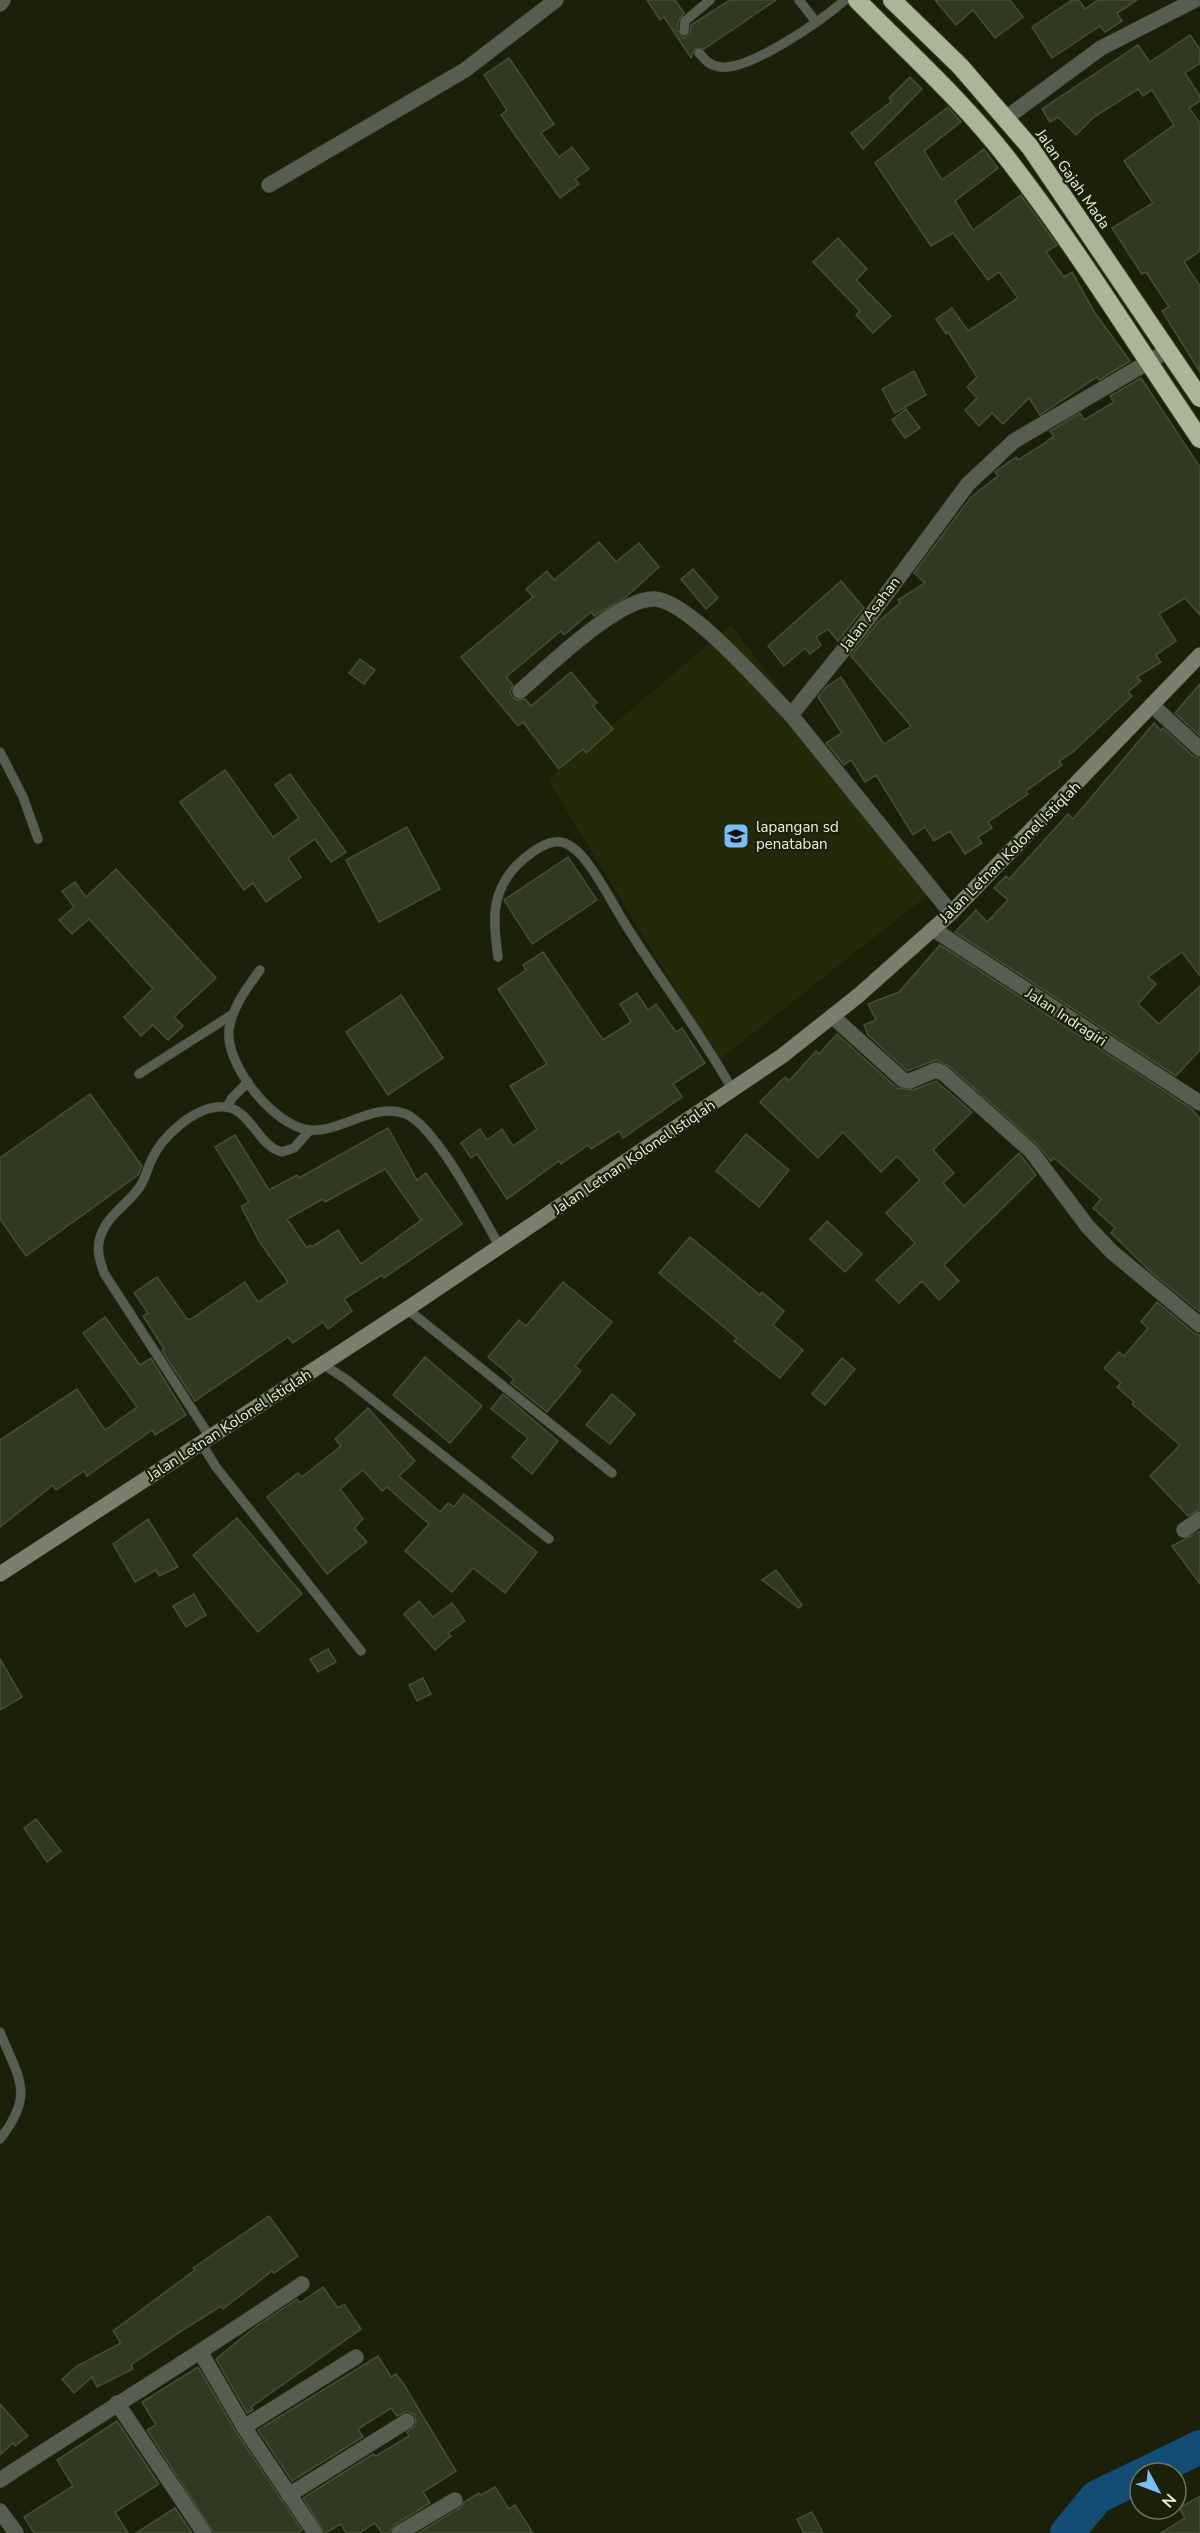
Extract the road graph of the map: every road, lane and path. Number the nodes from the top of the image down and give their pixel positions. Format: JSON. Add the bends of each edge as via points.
{"nodes":[{"id":1,"x":3,"y":0,"type":"edge"},
{"id":2,"x":556,"y":0,"type":"edge"},
{"id":3,"x":710,"y":0,"type":"edge"},
{"id":4,"x":799,"y":0,"type":"edge"},
{"id":5,"x":845,"y":0,"type":"edge"},
{"id":6,"x":857,"y":0,"type":"edge"},
{"id":7,"x":892,"y":0,"type":"edge"},
{"id":8,"x":1195,"y":0,"type":"edge"},
{"id":9,"x":0,"y":4,"type":"edge"},
{"id":10,"x":816,"y":22,"type":"junction"},
{"id":11,"x":684,"y":32,"type":"dead end"},
{"id":12,"x":699,"y":53,"type":"dead end"},
{"id":13,"x":1006,"y":118,"type":"junction"},
{"id":14,"x":269,"y":185,"type":"dead end"},
{"id":15,"x":1167,"y":351,"type":"junction"},
{"id":16,"x":1149,"y":363,"type":"junction"},
{"id":17,"x":1200,"y":398,"type":"edge"},
{"id":18,"x":1200,"y":438,"type":"edge"},
{"id":19,"x":1200,"y":655,"type":"edge"},
{"id":20,"x":520,"y":691,"type":"dead end"},
{"id":21,"x":1153,"y":705,"type":"junction"},
{"id":22,"x":791,"y":715,"type":"junction"},
{"id":23,"x":1200,"y":749,"type":"edge"},
{"id":24,"x":0,"y":752,"type":"edge"},
{"id":25,"x":38,"y":839,"type":"dead end"},
{"id":26,"x":951,"y":913,"type":"junction"},
{"id":27,"x":933,"y":930,"type":"junction"},
{"id":28,"x":498,"y":957,"type":"dead end"},
{"id":29,"x":260,"y":969,"type":"dead end"},
{"id":30,"x":233,"y":1014,"type":"junction"},
{"id":31,"x":832,"y":1016,"type":"junction"},
{"id":32,"x":139,"y":1074,"type":"dead end"},
{"id":33,"x":248,"y":1082,"type":"junction"},
{"id":34,"x":733,"y":1091,"type":"junction"},
{"id":35,"x":1200,"y":1103,"type":"edge"},
{"id":36,"x":227,"y":1107,"type":"junction"},
{"id":37,"x":310,"y":1130,"type":"junction"},
{"id":38,"x":500,"y":1247,"type":"junction"},
{"id":39,"x":407,"y":1310,"type":"junction"},
{"id":40,"x":1200,"y":1324,"type":"edge"},
{"id":41,"x":321,"y":1363,"type":"junction"},
{"id":42,"x":205,"y":1440,"type":"junction"},
{"id":43,"x":612,"y":1473,"type":"dead end"},
{"id":44,"x":1200,"y":1519,"type":"edge"},
{"id":45,"x":1184,"y":1530,"type":"dead end"},
{"id":46,"x":549,"y":1539,"type":"dead end"},
{"id":47,"x":0,"y":1574,"type":"edge"},
{"id":48,"x":361,"y":1651,"type":"dead end"},
{"id":49,"x":0,"y":2032,"type":"edge"},
{"id":50,"x":0,"y":2139,"type":"edge"},
{"id":51,"x":302,"y":2284,"type":"dead end"},
{"id":52,"x":201,"y":2353,"type":"junction"},
{"id":53,"x":356,"y":2357,"type":"dead end"},
{"id":54,"x":117,"y":2403,"type":"junction"},
{"id":55,"x":407,"y":2421,"type":"dead end"},
{"id":56,"x":244,"y":2427,"type":"junction"},
{"id":57,"x":0,"y":2480,"type":"edge"},
{"id":58,"x":289,"y":2495,"type":"junction"},
{"id":59,"x":455,"y":2500,"type":"dead end"},
{"id":60,"x":0,"y":2511,"type":"edge"},
{"id":61,"x":16,"y":2533,"type":"edge"},
{"id":62,"x":204,"y":2533,"type":"edge"},
{"id":63,"x":315,"y":2533,"type":"edge"},
{"id":64,"x":399,"y":2533,"type":"edge"}],
"edges":[{"from":1,"to":9,"type":"street"},
{"from":2,"to":14,"type":"street","via":[[465,70]]},
{"from":3,"to":11,"type":"lane","via":[[685,21]]},
{"from":4,"to":10,"type":"lane"},
{"from":5,"to":10,"type":"lane"},
{"from":6,"to":16,"type":"highway","via":[[1006,157],[1070,242]]},
{"from":7,"to":13,"type":"highway","name":"Jalan Gajah Mada","via":[[960,66]]},
{"from":8,"to":13,"type":"street","via":[[1101,48]]},
{"from":10,"to":12,"type":"lane","via":[[735,67],[708,63]]},
{"from":13,"to":15,"type":"highway","name":"Jalan Gajah Mada","via":[[1050,175]]},
{"from":15,"to":16,"type":"street","name":"Jalan Asahan"},
{"from":15,"to":17,"type":"highway","name":"Jalan Gajah Mada"},
{"from":16,"to":18,"type":"highway"},
{"from":16,"to":22,"type":"street","name":"Jalan Asahan","via":[[1014,441],[968,484]]},
{"from":19,"to":21,"type":"street","name":"Jalan Letnan Kolonel Istiqlah"},
{"from":20,"to":22,"type":"street","via":[[598,625],[628,606],[653,599],[672,604],[698,621]]},
{"from":21,"to":23,"type":"street"},
{"from":21,"to":26,"type":"street","name":"Jalan Letnan Kolonel Istiqlah"},
{"from":22,"to":26,"type":"street"},
{"from":24,"to":25,"type":"lane","via":[[23,797]]},
{"from":26,"to":27,"type":"street","name":"Jalan Letnan Kolonel Istiqlah"},
{"from":27,"to":31,"type":"street","name":"Jalan Letnan Kolonel Istiqlah"},
{"from":27,"to":35,"type":"street","name":"Jalan Indragiri"},
{"from":28,"to":34,"type":"lane","via":[[494,912],[502,884],[520,862],[546,844],[558,841],[569,845],[586,861]]},
{"from":29,"to":30,"type":"lane"},
{"from":30,"to":32,"type":"lane"},
{"from":30,"to":33,"type":"lane","via":[[230,1047]]},
{"from":31,"to":34,"type":"street","name":"Jalan Letnan Kolonel Istiqlah"},
{"from":31,"to":40,"type":"street","via":[[903,1080],[910,1081],[932,1070],[943,1073],[1031,1151],[1088,1227],[1112,1252]]},
{"from":33,"to":36,"type":"lane"},
{"from":33,"to":37,"type":"lane","via":[[273,1113],[295,1127]]},
{"from":34,"to":38,"type":"street","name":"Jalan Letnan Kolonel Istiqlah"},
{"from":36,"to":37,"type":"lane","via":[[242,1114],[275,1150],[282,1152],[294,1148]]},
{"from":36,"to":42,"type":"lane","via":[[200,1113],[162,1142],[141,1185],[106,1224],[98,1250],[111,1285]]},
{"from":37,"to":38,"type":"lane","via":[[382,1112],[395,1111],[415,1120],[441,1151]]},
{"from":38,"to":39,"type":"street","name":"Jalan Letnan Kolonel Istiqlah"},
{"from":39,"to":41,"type":"street","name":"Jalan Letnan Kolonel Istiqlah"},
{"from":39,"to":43,"type":"lane"},
{"from":41,"to":42,"type":"street","name":"Jalan Letnan Kolonel Istiqlah"},
{"from":41,"to":46,"type":"lane"},
{"from":42,"to":47,"type":"street","name":"Jalan Letnan Kolonel Istiqlah"},
{"from":42,"to":48,"type":"lane","via":[[216,1467]]},
{"from":44,"to":45,"type":"street"},
{"from":49,"to":50,"type":"lane","via":[[21,2087],[15,2115]]},
{"from":51,"to":52,"type":"street"},
{"from":52,"to":54,"type":"street"},
{"from":52,"to":56,"type":"street"},
{"from":53,"to":56,"type":"street"},
{"from":54,"to":57,"type":"street"},
{"from":54,"to":62,"type":"street"},
{"from":55,"to":58,"type":"street"},
{"from":56,"to":58,"type":"street"},
{"from":58,"to":63,"type":"street"},
{"from":59,"to":64,"type":"street"},
{"from":60,"to":61,"type":"street"}]}
